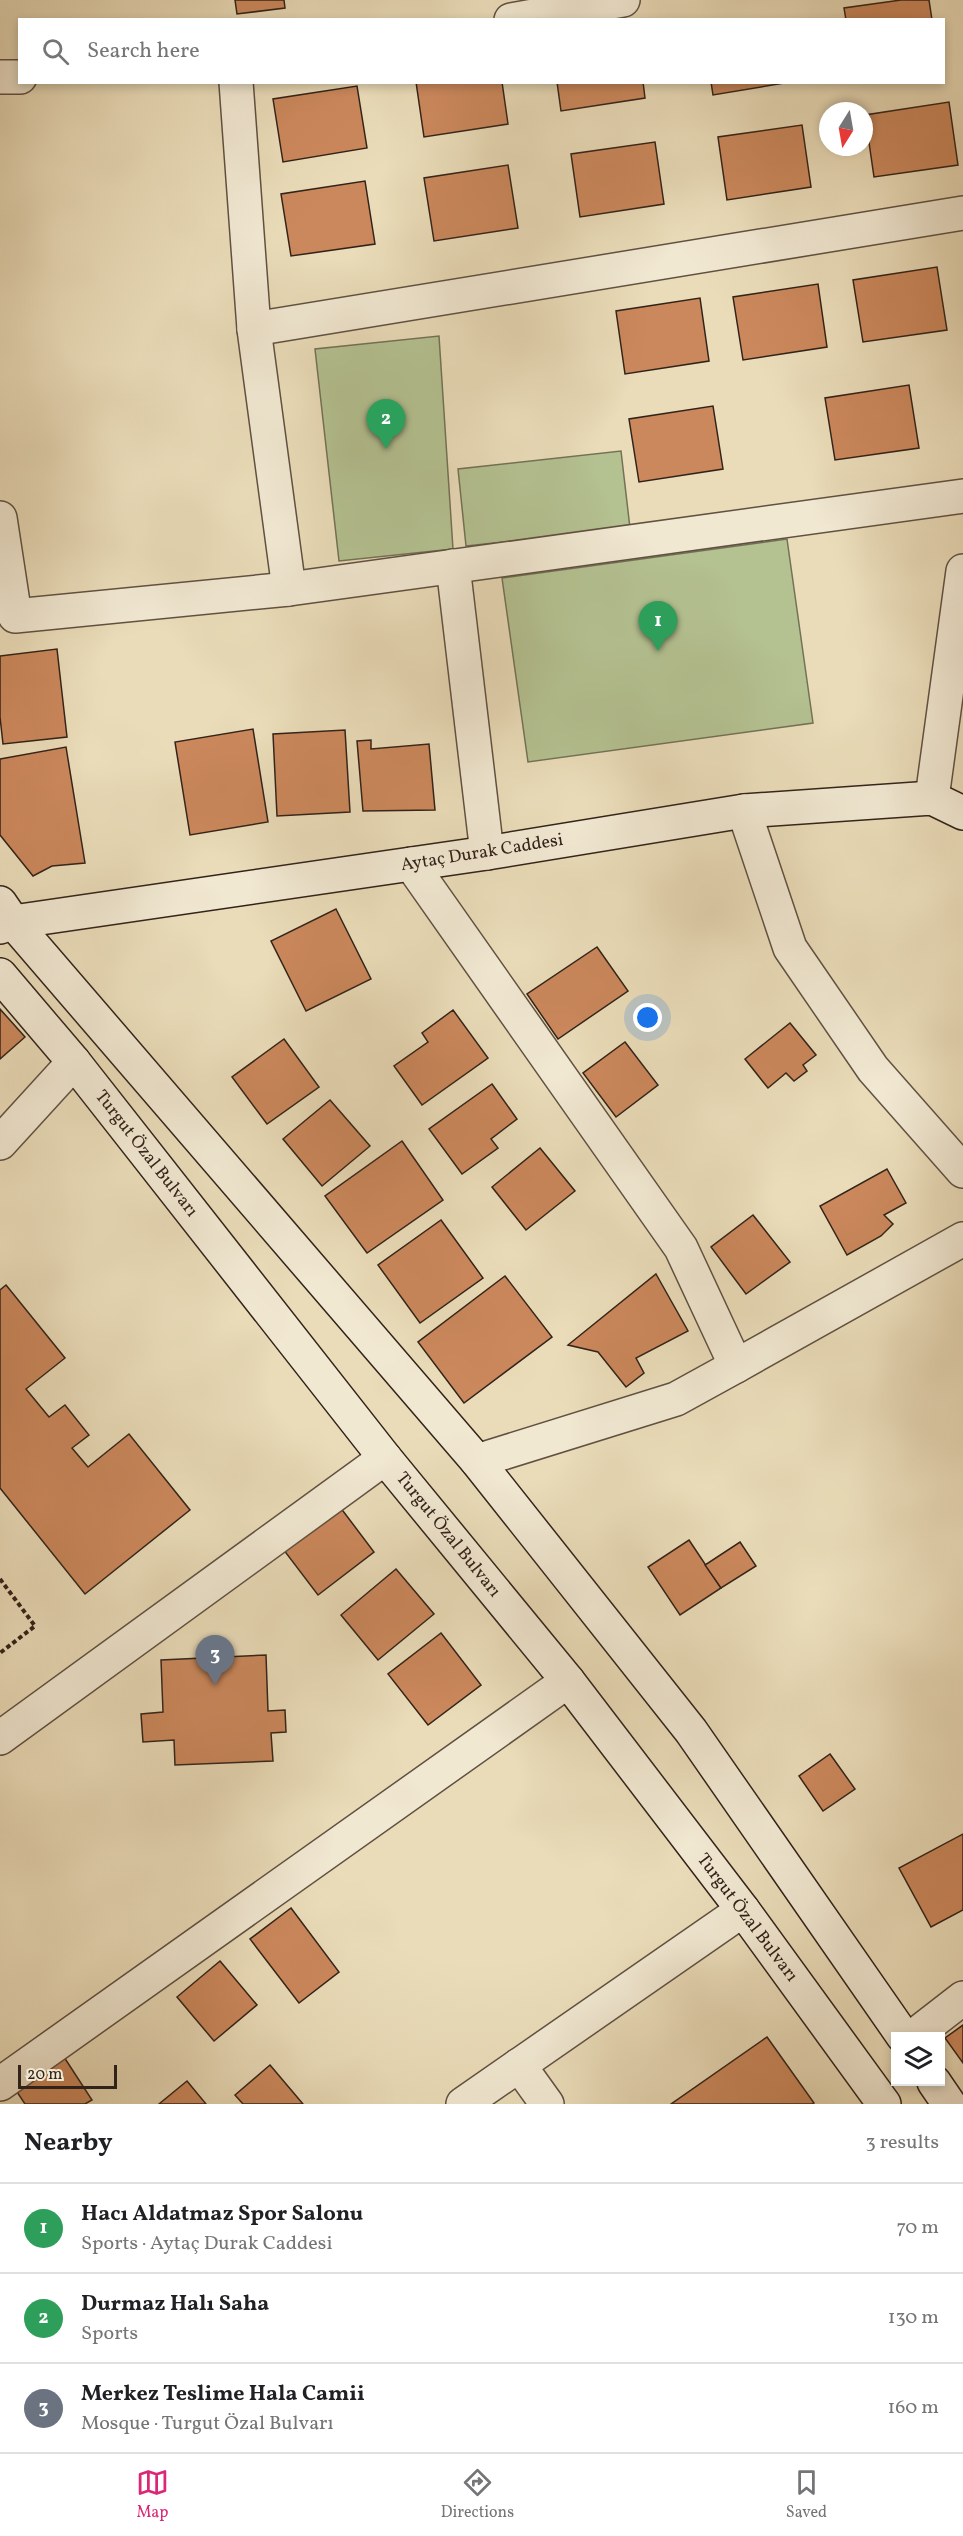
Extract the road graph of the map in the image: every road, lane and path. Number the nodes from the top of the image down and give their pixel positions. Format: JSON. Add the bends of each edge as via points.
{"nodes":[{"id":1,"x":623,"y":0,"type":"edge"},
{"id":2,"x":522,"y":18,"type":"edge"},
{"id":3,"x":0,"y":77,"type":"edge"},
{"id":4,"x":18,"y":77,"type":"edge"},
{"id":5,"x":236,"y":84,"type":"edge"},
{"id":6,"x":963,"y":213,"type":"edge"},
{"id":7,"x":254,"y":329,"type":"junction"},
{"id":8,"x":963,"y":496,"type":"edge"},
{"id":9,"x":0,"y":518,"type":"edge"},
{"id":10,"x":453,"y":566,"type":"junction"},
{"id":11,"x":963,"y":571,"type":"edge"},
{"id":12,"x":4,"y":574,"type":"edge"},
{"id":13,"x":290,"y":589,"type":"junction"},
{"id":14,"x":932,"y":798,"type":"junction"},
{"id":15,"x":744,"y":811,"type":"junction"},
{"id":16,"x":963,"y":813,"type":"edge"},
{"id":17,"x":487,"y":853,"type":"junction"},
{"id":18,"x":411,"y":864,"type":"junction"},
{"id":19,"x":4,"y":917,"type":"edge"},
{"id":20,"x":0,"y":975,"type":"edge"},
{"id":21,"x":74,"y":1062,"type":"junction"},
{"id":22,"x":0,"y":1143,"type":"edge"},
{"id":23,"x":963,"y":1171,"type":"edge"},
{"id":24,"x":963,"y":1239,"type":"edge"},
{"id":25,"x":736,"y":1366,"type":"junction"},
{"id":26,"x":385,"y":1458,"type":"junction"},
{"id":27,"x":477,"y":1461,"type":"junction"},
{"id":28,"x":0,"y":1579,"type":"edge"},
{"id":29,"x":0,"y":1653,"type":"edge"},
{"id":30,"x":568,"y":1681,"type":"junction"},
{"id":31,"x":0,"y":1738,"type":"edge"},
{"id":32,"x":743,"y":1910,"type":"junction"},
{"id":33,"x":963,"y":1998,"type":"edge"},
{"id":34,"x":900,"y":2032,"type":"edge"},
{"id":35,"x":920,"y":2032,"type":"edge"},
{"id":36,"x":519,"y":2065,"type":"junction"},
{"id":37,"x":0,"y":2084,"type":"edge"},
{"id":38,"x":937,"y":2086,"type":"edge"},
{"id":39,"x":463,"y":2104,"type":"edge"},
{"id":40,"x":547,"y":2104,"type":"edge"},
{"id":41,"x":884,"y":2104,"type":"edge"},
{"id":42,"x":949,"y":2104,"type":"edge"}],
"edges":[{"from":1,"to":2,"type":"street"},
{"from":3,"to":4,"type":"street"},
{"from":5,"to":7,"type":"street"},
{"from":6,"to":7,"type":"street"},
{"from":7,"to":13,"type":"street"},
{"from":8,"to":10,"type":"street"},
{"from":9,"to":12,"type":"street"},
{"from":10,"to":13,"type":"street"},
{"from":10,"to":17,"type":"street"},
{"from":11,"to":14,"type":"street"},
{"from":12,"to":13,"type":"street","via":[[15,616]]},
{"from":14,"to":15,"type":"street","name":"Aytaç Durak Caddesi"},
{"from":14,"to":16,"type":"street","name":"Aytaç Durak Caddesi"},
{"from":15,"to":17,"type":"street","name":"Aytaç Durak Caddesi"},
{"from":15,"to":23,"type":"street","via":[[790,948],[873,1070]]},
{"from":17,"to":18,"type":"street","name":"Aytaç Durak Caddesi"},
{"from":18,"to":19,"type":"street","name":"Aytaç Durak Caddesi"},
{"from":18,"to":25,"type":"street","via":[[681,1248]]},
{"from":19,"to":27,"type":"street"},
{"from":20,"to":21,"type":"street","name":"Turgut Özal Bulvarı"},
{"from":21,"to":22,"type":"street"},
{"from":21,"to":26,"type":"street","name":"Turgut Özal Bulvarı"},
{"from":24,"to":25,"type":"street"},
{"from":25,"to":27,"type":"street","via":[[676,1399]]},
{"from":26,"to":30,"type":"street","name":"Turgut Özal Bulvarı"},
{"from":26,"to":31,"type":"street"},
{"from":27,"to":34,"type":"street","via":[[691,1731]]},
{"from":28,"to":29,"type":"path","via":[[35,1626]]},
{"from":30,"to":32,"type":"street","name":"Turgut Özal Bulvarı"},
{"from":30,"to":37,"type":"street"},
{"from":32,"to":36,"type":"street"},
{"from":32,"to":41,"type":"street","name":"Turgut Özal Bulvarı"},
{"from":33,"to":35,"type":"street"},
{"from":36,"to":39,"type":"street"},
{"from":36,"to":40,"type":"street"},
{"from":38,"to":42,"type":"street"}]}
